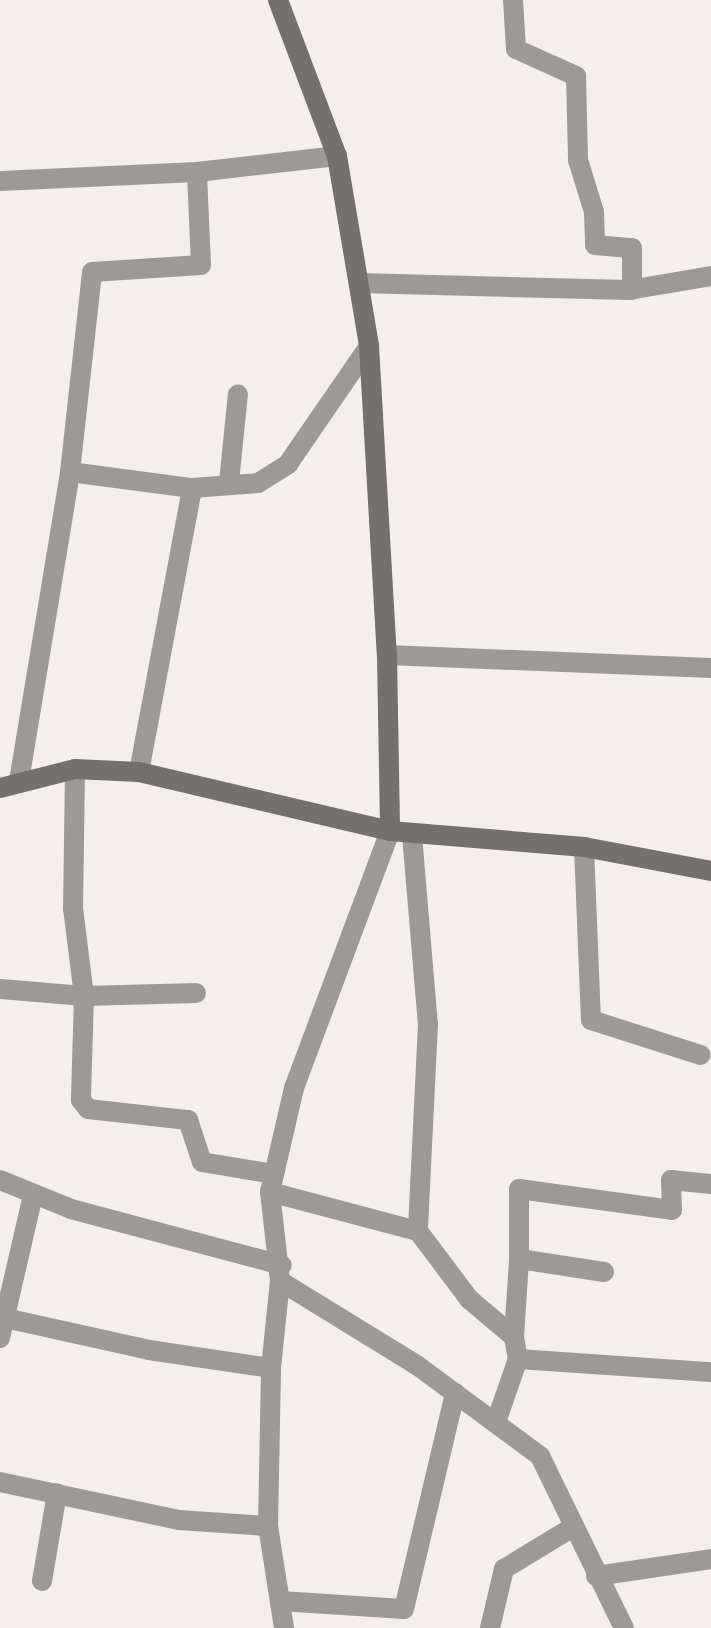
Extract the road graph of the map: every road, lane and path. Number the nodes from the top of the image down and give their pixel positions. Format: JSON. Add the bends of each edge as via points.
{"nodes":[{"id":1,"x":278,"y":0,"type":"edge"},
{"id":2,"x":513,"y":0,"type":"edge"},
{"id":3,"x":337,"y":156,"type":"junction"},
{"id":4,"x":197,"y":172,"type":"junction"},
{"id":5,"x":0,"y":181,"type":"edge"},
{"id":6,"x":711,"y":276,"type":"edge"},
{"id":7,"x":359,"y":283,"type":"junction"},
{"id":8,"x":632,"y":290,"type":"junction"},
{"id":9,"x":369,"y":346,"type":"junction"},
{"id":10,"x":238,"y":394,"type":"dead end"},
{"id":11,"x":70,"y":472,"type":"junction"},
{"id":12,"x":229,"y":482,"type":"junction"},
{"id":13,"x":192,"y":488,"type":"junction"},
{"id":14,"x":387,"y":655,"type":"junction"},
{"id":15,"x":711,"y":668,"type":"edge"},
{"id":16,"x":75,"y":769,"type":"junction"},
{"id":17,"x":139,"y":772,"type":"junction"},
{"id":18,"x":10,"y":785,"type":"edge"},
{"id":19,"x":390,"y":831,"type":"junction"},
{"id":20,"x":412,"y":835,"type":"junction"},
{"id":21,"x":584,"y":847,"type":"junction"},
{"id":22,"x":711,"y":871,"type":"edge"},
{"id":23,"x":0,"y":989,"type":"edge"},
{"id":24,"x":196,"y":993,"type":"dead end"},
{"id":25,"x":84,"y":996,"type":"junction"},
{"id":26,"x":701,"y":1055,"type":"dead end"},
{"id":27,"x":0,"y":1180,"type":"edge"},
{"id":28,"x":272,"y":1183,"type":"junction"},
{"id":29,"x":711,"y":1184,"type":"edge"},
{"id":30,"x":33,"y":1195,"type":"junction"},
{"id":31,"x":418,"y":1231,"type":"junction"},
{"id":32,"x":519,"y":1259,"type":"junction"},
{"id":33,"x":604,"y":1272,"type":"dead end"},
{"id":34,"x":281,"y":1273,"type":"junction"},
{"id":35,"x":3,"y":1328,"type":"edge"},
{"id":36,"x":514,"y":1337,"type":"junction"},
{"id":37,"x":518,"y":1359,"type":"junction"},
{"id":38,"x":271,"y":1368,"type":"junction"},
{"id":39,"x":711,"y":1372,"type":"edge"},
{"id":40,"x":455,"y":1393,"type":"junction"},
{"id":41,"x":496,"y":1422,"type":"junction"},
{"id":42,"x":0,"y":1482,"type":"edge"},
{"id":43,"x":57,"y":1493,"type":"junction"},
{"id":44,"x":268,"y":1526,"type":"junction"},
{"id":45,"x":573,"y":1527,"type":"junction"},
{"id":46,"x":711,"y":1559,"type":"edge"},
{"id":47,"x":596,"y":1576,"type":"junction"},
{"id":48,"x":42,"y":1581,"type":"dead end"},
{"id":49,"x":280,"y":1601,"type":"junction"},
{"id":50,"x":284,"y":1628,"type":"edge"},
{"id":51,"x":490,"y":1628,"type":"edge"},
{"id":52,"x":624,"y":1628,"type":"edge"}],
"edges":[{"from":1,"to":3,"type":"street"},
{"from":2,"to":8,"type":"street","via":[[516,49],[576,76],[578,160],[594,212],[595,245],[632,248]]},
{"from":3,"to":4,"type":"street"},
{"from":3,"to":7,"type":"street"},
{"from":4,"to":5,"type":"street"},
{"from":4,"to":11,"type":"street","via":[[201,265],[92,272]]},
{"from":6,"to":8,"type":"street"},
{"from":7,"to":8,"type":"street"},
{"from":7,"to":9,"type":"street"},
{"from":9,"to":12,"type":"street","via":[[288,464],[258,483]]},
{"from":9,"to":14,"type":"street"},
{"from":10,"to":12,"type":"street"},
{"from":11,"to":13,"type":"street"},
{"from":11,"to":18,"type":"street"},
{"from":12,"to":13,"type":"street"},
{"from":13,"to":17,"type":"street"},
{"from":14,"to":15,"type":"street"},
{"from":14,"to":19,"type":"street"},
{"from":16,"to":17,"type":"street"},
{"from":16,"to":18,"type":"street"},
{"from":16,"to":25,"type":"street","via":[[73,908]]},
{"from":17,"to":19,"type":"street"},
{"from":19,"to":20,"type":"street"},
{"from":19,"to":28,"type":"street","via":[[294,1088]]},
{"from":20,"to":21,"type":"street"},
{"from":20,"to":31,"type":"street","via":[[428,1024]]},
{"from":21,"to":22,"type":"street"},
{"from":21,"to":26,"type":"street","via":[[591,1020]]},
{"from":23,"to":25,"type":"street"},
{"from":24,"to":25,"type":"street"},
{"from":25,"to":28,"type":"street","via":[[81,1100],[88,1109],[188,1120],[202,1162]]},
{"from":27,"to":30,"type":"street"},
{"from":28,"to":31,"type":"street"},
{"from":28,"to":34,"type":"street"},
{"from":29,"to":32,"type":"street","via":[[671,1180],[672,1210],[519,1189]]},
{"from":30,"to":34,"type":"street"},
{"from":30,"to":35,"type":"street"},
{"from":31,"to":36,"type":"street","via":[[469,1299]]},
{"from":32,"to":33,"type":"street"},
{"from":32,"to":36,"type":"street"},
{"from":34,"to":38,"type":"street"},
{"from":34,"to":40,"type":"street"},
{"from":35,"to":38,"type":"street"},
{"from":36,"to":37,"type":"street"},
{"from":37,"to":39,"type":"street"},
{"from":37,"to":41,"type":"street"},
{"from":38,"to":44,"type":"street"},
{"from":40,"to":41,"type":"street"},
{"from":40,"to":49,"type":"street","via":[[404,1609]]},
{"from":41,"to":45,"type":"street","via":[[540,1456]]},
{"from":42,"to":43,"type":"street"},
{"from":43,"to":44,"type":"street","via":[[179,1520]]},
{"from":43,"to":48,"type":"street"},
{"from":44,"to":49,"type":"street"},
{"from":45,"to":47,"type":"street"},
{"from":45,"to":51,"type":"street","via":[[504,1569]]},
{"from":46,"to":47,"type":"street"},
{"from":47,"to":52,"type":"street"},
{"from":49,"to":50,"type":"street"}]}
